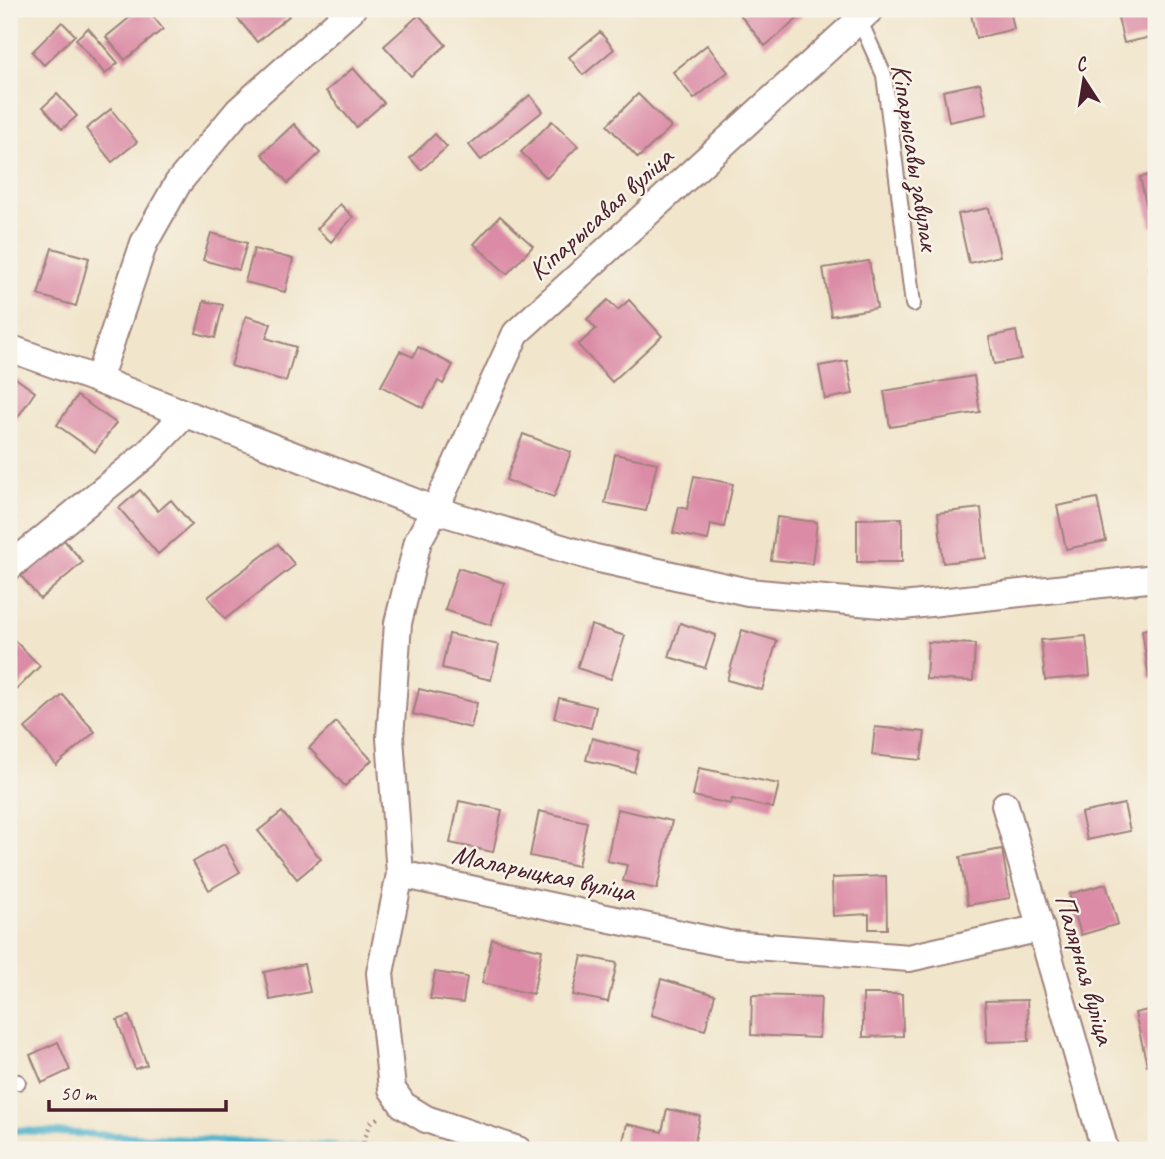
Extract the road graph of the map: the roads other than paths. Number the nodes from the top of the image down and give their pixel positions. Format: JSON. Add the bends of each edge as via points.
{"nodes":[{"id":1,"x":352,"y":9,"type":"edge"},
{"id":2,"x":865,"y":14,"type":"edge"},
{"id":3,"x":913,"y":304,"type":"dead end"},
{"id":4,"x":9,"y":348,"type":"edge"},
{"id":5,"x":98,"y":380,"type":"junction"},
{"id":6,"x":185,"y":414,"type":"junction"},
{"id":7,"x":435,"y":510,"type":"junction"},
{"id":8,"x":9,"y":567,"type":"edge"},
{"id":9,"x":1156,"y":578,"type":"edge"},
{"id":10,"x":1004,"y":805,"type":"dead end"},
{"id":11,"x":400,"y":874,"type":"junction"},
{"id":12,"x":1041,"y":928,"type":"junction"},
{"id":13,"x":519,"y":1150,"type":"edge"},
{"id":14,"x":1105,"y":1150,"type":"edge"}],
"edges":[{"from":1,"to":5,"type":"street","via":[[238,111],[178,183],[144,243]]},
{"from":2,"to":3,"type":"lane","name":"Кіпарысавы завулак","via":[[884,75]]},
{"from":2,"to":7,"type":"street","name":"Кіпарысавая вуліца","via":[[516,333]]},
{"from":4,"to":5,"type":"street"},
{"from":5,"to":6,"type":"street"},
{"from":6,"to":7,"type":"street"},
{"from":6,"to":8,"type":"street","via":[[148,453]]},
{"from":7,"to":9,"type":"street","via":[[595,558],[748,592],[903,607]]},
{"from":7,"to":11,"type":"street","via":[[418,541],[398,623],[390,738]]},
{"from":10,"to":12,"type":"street","name":"Палярная вуліца"},
{"from":11,"to":12,"type":"street","name":"Маларыцкая вуліца","via":[[728,944],[909,958]]},
{"from":11,"to":13,"type":"street","via":[[380,974],[392,1089],[403,1105],[426,1119]]},
{"from":12,"to":14,"type":"street","name":"Палярная вуліца"}]}
